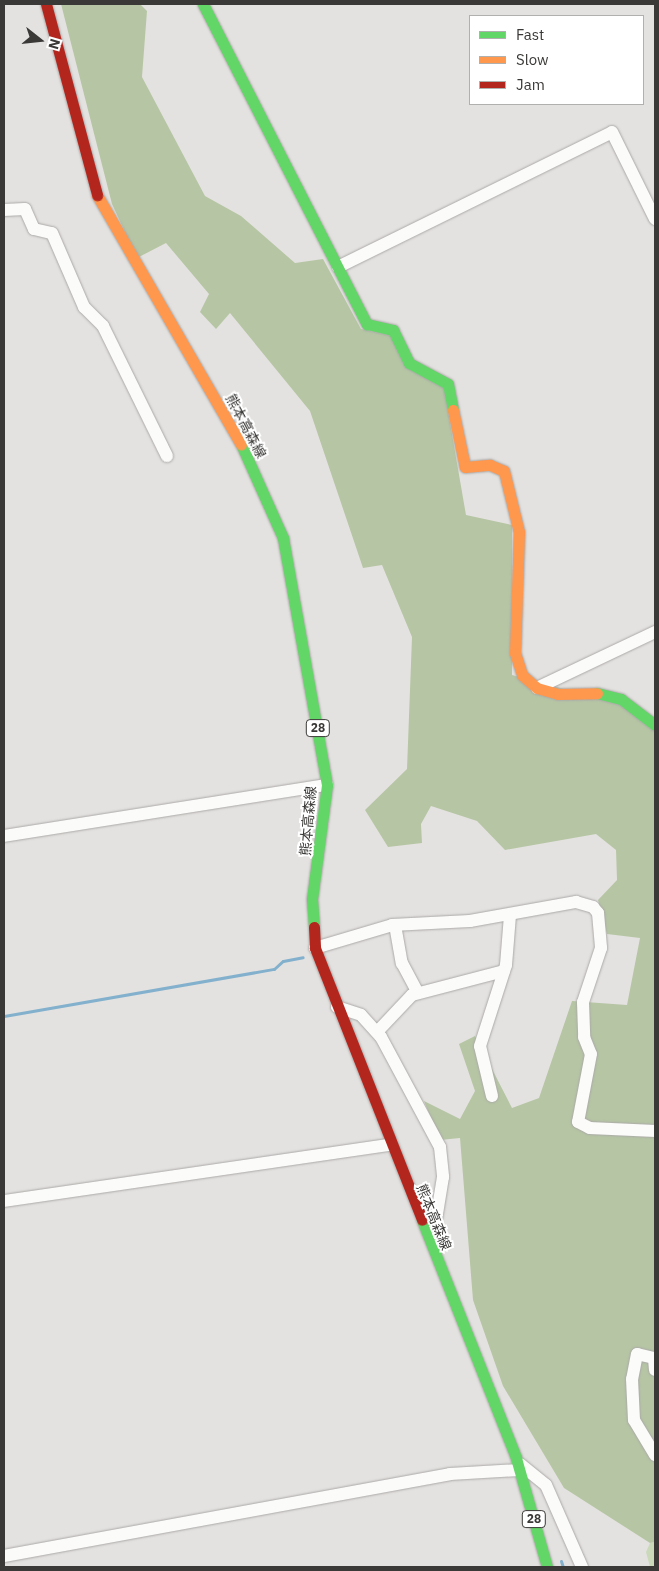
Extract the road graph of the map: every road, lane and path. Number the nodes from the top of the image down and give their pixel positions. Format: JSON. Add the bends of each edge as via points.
{"nodes":[{"id":1,"x":46,"y":4,"type":"edge"},
{"id":2,"x":203,"y":4,"type":"edge"},
{"id":3,"x":4,"y":210,"type":"edge"},
{"id":4,"x":655,"y":219,"type":"edge"},
{"id":5,"x":338,"y":267,"type":"junction"},
{"id":6,"x":167,"y":456,"type":"dead end"},
{"id":7,"x":655,"y":632,"type":"edge"},
{"id":8,"x":537,"y":688,"type":"junction"},
{"id":9,"x":655,"y":725,"type":"edge"},
{"id":10,"x":327,"y":785,"type":"junction"},
{"id":11,"x":4,"y":836,"type":"edge"},
{"id":12,"x":510,"y":916,"type":"junction"},
{"id":13,"x":395,"y":925,"type":"junction"},
{"id":14,"x":315,"y":948,"type":"junction"},
{"id":15,"x":504,"y":971,"type":"junction"},
{"id":16,"x":418,"y":993,"type":"junction"},
{"id":17,"x":337,"y":1007,"type":"junction"},
{"id":18,"x":377,"y":1032,"type":"junction"},
{"id":19,"x":492,"y":1096,"type":"dead end"},
{"id":20,"x":655,"y":1131,"type":"edge"},
{"id":21,"x":389,"y":1145,"type":"junction"},
{"id":22,"x":4,"y":1202,"type":"edge"},
{"id":23,"x":431,"y":1249,"type":"junction"},
{"id":24,"x":655,"y":1370,"type":"edge"},
{"id":25,"x":655,"y":1455,"type":"edge"},
{"id":26,"x":518,"y":1464,"type":"junction"},
{"id":27,"x":4,"y":1556,"type":"edge"},
{"id":28,"x":548,"y":1567,"type":"edge"},
{"id":29,"x":582,"y":1567,"type":"edge"}],
"edges":[{"from":1,"to":10,"type":"main road","name":"熊本高森線","number":"28","via":[[100,208],[240,440],[283,538]]},
{"from":2,"to":5,"type":"main road"},
{"from":3,"to":6,"type":"street","via":[[25,209],[34,229],[52,233],[84,307],[104,326]]},
{"from":4,"to":5,"type":"street","via":[[612,132]]},
{"from":5,"to":8,"type":"main road","via":[[367,324],[393,330],[409,363],[448,384],[466,467],[490,465],[504,471],[519,532],[515,653],[522,675]]},
{"from":7,"to":8,"type":"street"},
{"from":8,"to":9,"type":"main road","via":[[558,694],[603,693],[621,699]]},
{"from":10,"to":11,"type":"street"},
{"from":10,"to":14,"type":"main road","name":"熊本高森線","number":"28","via":[[312,899]]},
{"from":12,"to":13,"type":"street"},
{"from":12,"to":15,"type":"street"},
{"from":12,"to":20,"type":"street","via":[[576,902],[598,913],[601,948],[582,1002],[584,1037],[591,1054],[578,1122],[590,1128]]},
{"from":13,"to":14,"type":"street"},
{"from":13,"to":16,"type":"street","via":[[402,963]]},
{"from":14,"to":17,"type":"main road","name":"熊本高森線","number":"28"},
{"from":15,"to":16,"type":"street"},
{"from":15,"to":19,"type":"street","via":[[480,1046]]},
{"from":16,"to":18,"type":"street"},
{"from":17,"to":18,"type":"street","via":[[361,1015]]},
{"from":17,"to":21,"type":"main road","name":"熊本高森線","number":"28"},
{"from":18,"to":23,"type":"street","via":[[440,1148],[444,1177]]},
{"from":21,"to":22,"type":"street"},
{"from":21,"to":23,"type":"main road","name":"熊本高森線","number":"28"},
{"from":23,"to":26,"type":"main road","name":"熊本高森線","number":"28"},
{"from":24,"to":25,"type":"street","via":[[654,1358],[636,1354],[632,1379],[634,1420]]},
{"from":26,"to":27,"type":"street"},
{"from":26,"to":28,"type":"main road","name":"熊本高森線","number":"28"},
{"from":26,"to":29,"type":"street","via":[[546,1485]]}]}
